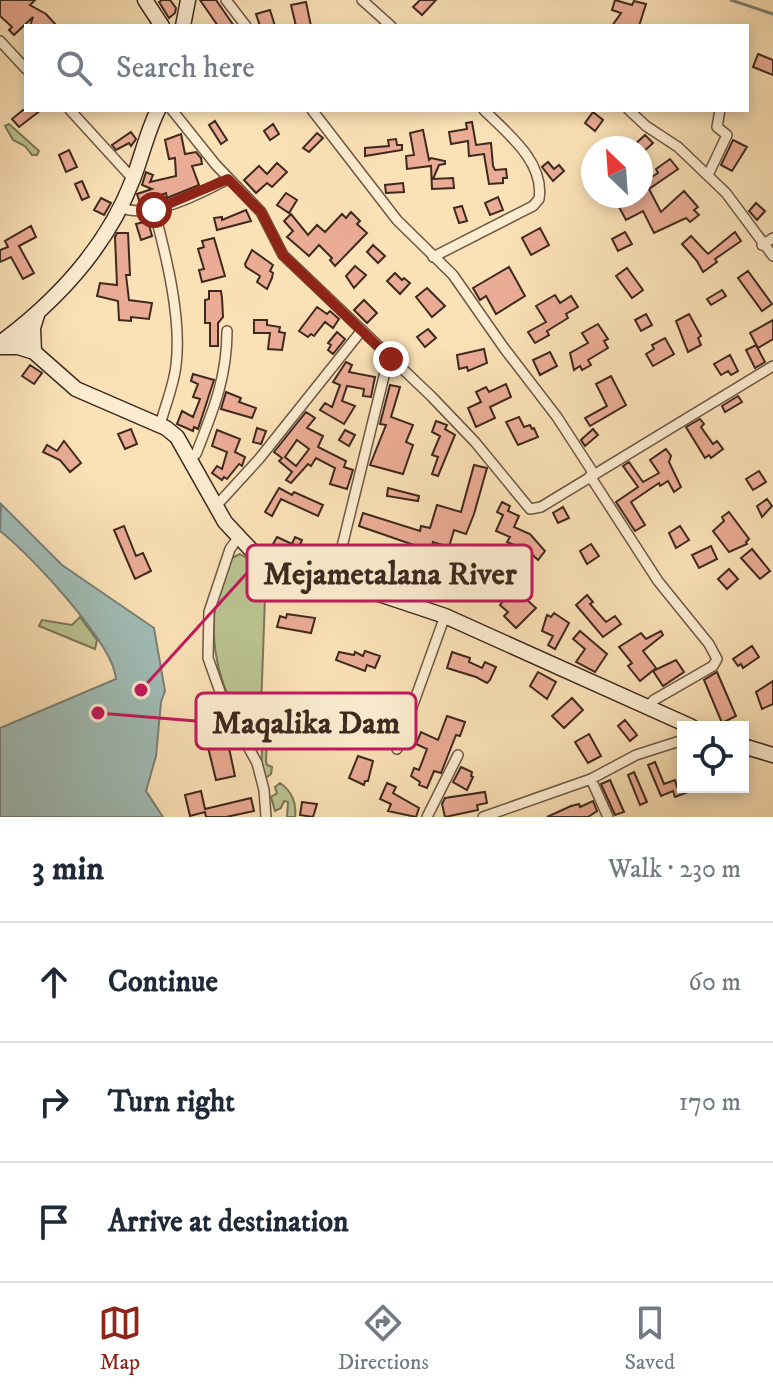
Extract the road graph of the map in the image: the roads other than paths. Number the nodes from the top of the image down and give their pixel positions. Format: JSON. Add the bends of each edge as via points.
{"nodes":[{"id":1,"x":145,"y":0,"type":"edge"},
{"id":2,"x":188,"y":0,"type":"edge"},
{"id":3,"x":226,"y":0,"type":"edge"},
{"id":4,"x":362,"y":0,"type":"edge"},
{"id":5,"x":161,"y":24,"type":"edge"},
{"id":6,"x":183,"y":24,"type":"edge"},
{"id":7,"x":244,"y":24,"type":"edge"},
{"id":8,"x":389,"y":24,"type":"edge"},
{"id":9,"x":0,"y":41,"type":"edge"},
{"id":10,"x":24,"y":67,"type":"edge"},
{"id":11,"x":72,"y":112,"type":"edge"},
{"id":12,"x":157,"y":112,"type":"edge"},
{"id":13,"x":174,"y":112,"type":"edge"},
{"id":14,"x":314,"y":112,"type":"edge"},
{"id":15,"x":487,"y":112,"type":"edge"},
{"id":16,"x":631,"y":112,"type":"edge"},
{"id":17,"x":720,"y":112,"type":"edge"},
{"id":18,"x":708,"y":175,"type":"junction"},
{"id":19,"x":133,"y":179,"type":"junction"},
{"id":20,"x":228,"y":179,"type":"junction"},
{"id":21,"x":120,"y":207,"type":"junction"},
{"id":22,"x":154,"y":210,"type":"junction"},
{"id":23,"x":773,"y":238,"type":"edge"},
{"id":24,"x":762,"y":245,"type":"junction"},
{"id":25,"x":773,"y":256,"type":"edge"},
{"id":26,"x":433,"y":257,"type":"junction"},
{"id":27,"x":40,"y":309,"type":"junction"},
{"id":28,"x":362,"y":330,"type":"junction"},
{"id":29,"x":17,"y":331,"type":"junction"},
{"id":30,"x":227,"y":331,"type":"dead end"},
{"id":31,"x":0,"y":345,"type":"edge"},
{"id":32,"x":34,"y":352,"type":"junction"},
{"id":33,"x":391,"y":359,"type":"junction"},
{"id":34,"x":773,"y":366,"type":"edge"},
{"id":35,"x":160,"y":425,"type":"junction"},
{"id":36,"x":191,"y":458,"type":"junction"},
{"id":37,"x":592,"y":475,"type":"junction"},
{"id":38,"x":216,"y":506,"type":"junction"},
{"id":39,"x":238,"y":538,"type":"junction"},
{"id":40,"x":334,"y":579,"type":"junction"},
{"id":41,"x":445,"y":616,"type":"junction"},
{"id":42,"x":646,"y":708,"type":"junction"},
{"id":43,"x":677,"y":721,"type":"edge"},
{"id":44,"x":677,"y":742,"type":"edge"},
{"id":45,"x":749,"y":748,"type":"edge"},
{"id":46,"x":397,"y":749,"type":"dead end"},
{"id":47,"x":458,"y":755,"type":"dead end"},
{"id":48,"x":773,"y":755,"type":"edge"},
{"id":49,"x":591,"y":779,"type":"junction"},
{"id":50,"x":266,"y":817,"type":"edge"},
{"id":51,"x":427,"y":817,"type":"edge"},
{"id":52,"x":483,"y":817,"type":"edge"},
{"id":53,"x":608,"y":817,"type":"edge"}],
"edges":[{"from":1,"to":5,"type":"main road"},
{"from":2,"to":6,"type":"main road"},
{"from":3,"to":7,"type":"street"},
{"from":4,"to":8,"type":"street"},
{"from":9,"to":10,"type":"street"},
{"from":11,"to":19,"type":"street"},
{"from":12,"to":19,"type":"main road"},
{"from":13,"to":20,"type":"street"},
{"from":14,"to":26,"type":"street","via":[[397,220]]},
{"from":15,"to":26,"type":"street","via":[[534,168],[539,199]]},
{"from":16,"to":18,"type":"street"},
{"from":17,"to":18,"type":"street","via":[[717,127],[727,135]]},
{"from":18,"to":24,"type":"street"},
{"from":19,"to":21,"type":"main road"},
{"from":20,"to":22,"type":"street"},
{"from":20,"to":28,"type":"street","via":[[261,212],[283,255]]},
{"from":21,"to":22,"type":"street","via":[[131,212]]},
{"from":21,"to":27,"type":"main road","via":[[87,261]]},
{"from":22,"to":35,"type":"street","via":[[177,326],[176,367]]},
{"from":23,"to":24,"type":"street"},
{"from":24,"to":25,"type":"street"},
{"from":26,"to":37,"type":"street","via":[[453,275],[557,417]]},
{"from":27,"to":29,"type":"main road"},
{"from":27,"to":32,"type":"main road","via":[[33,328]]},
{"from":28,"to":33,"type":"street"},
{"from":28,"to":38,"type":"street"},
{"from":29,"to":31,"type":"main road"},
{"from":29,"to":32,"type":"main road"},
{"from":30,"to":36,"type":"street","via":[[219,396]]},
{"from":31,"to":32,"type":"main road"},
{"from":32,"to":35,"type":"main road","via":[[76,389]]},
{"from":33,"to":37,"type":"street","via":[[475,442],[530,509]]},
{"from":33,"to":40,"type":"street"},
{"from":34,"to":37,"type":"street"},
{"from":35,"to":36,"type":"main road","via":[[177,437]]},
{"from":36,"to":38,"type":"main road"},
{"from":37,"to":42,"type":"street","via":[[666,592],[717,659]]},
{"from":38,"to":39,"type":"main road"},
{"from":39,"to":40,"type":"main road","via":[[267,560]]},
{"from":39,"to":50,"type":"street","via":[[209,612],[208,658],[224,703],[257,763]]},
{"from":40,"to":41,"type":"main road"},
{"from":41,"to":42,"type":"main road"},
{"from":41,"to":46,"type":"street"},
{"from":42,"to":43,"type":"main road"},
{"from":44,"to":49,"type":"street","via":[[636,755]]},
{"from":45,"to":48,"type":"main road"},
{"from":47,"to":51,"type":"street"},
{"from":49,"to":52,"type":"street"},
{"from":49,"to":53,"type":"street"}]}
